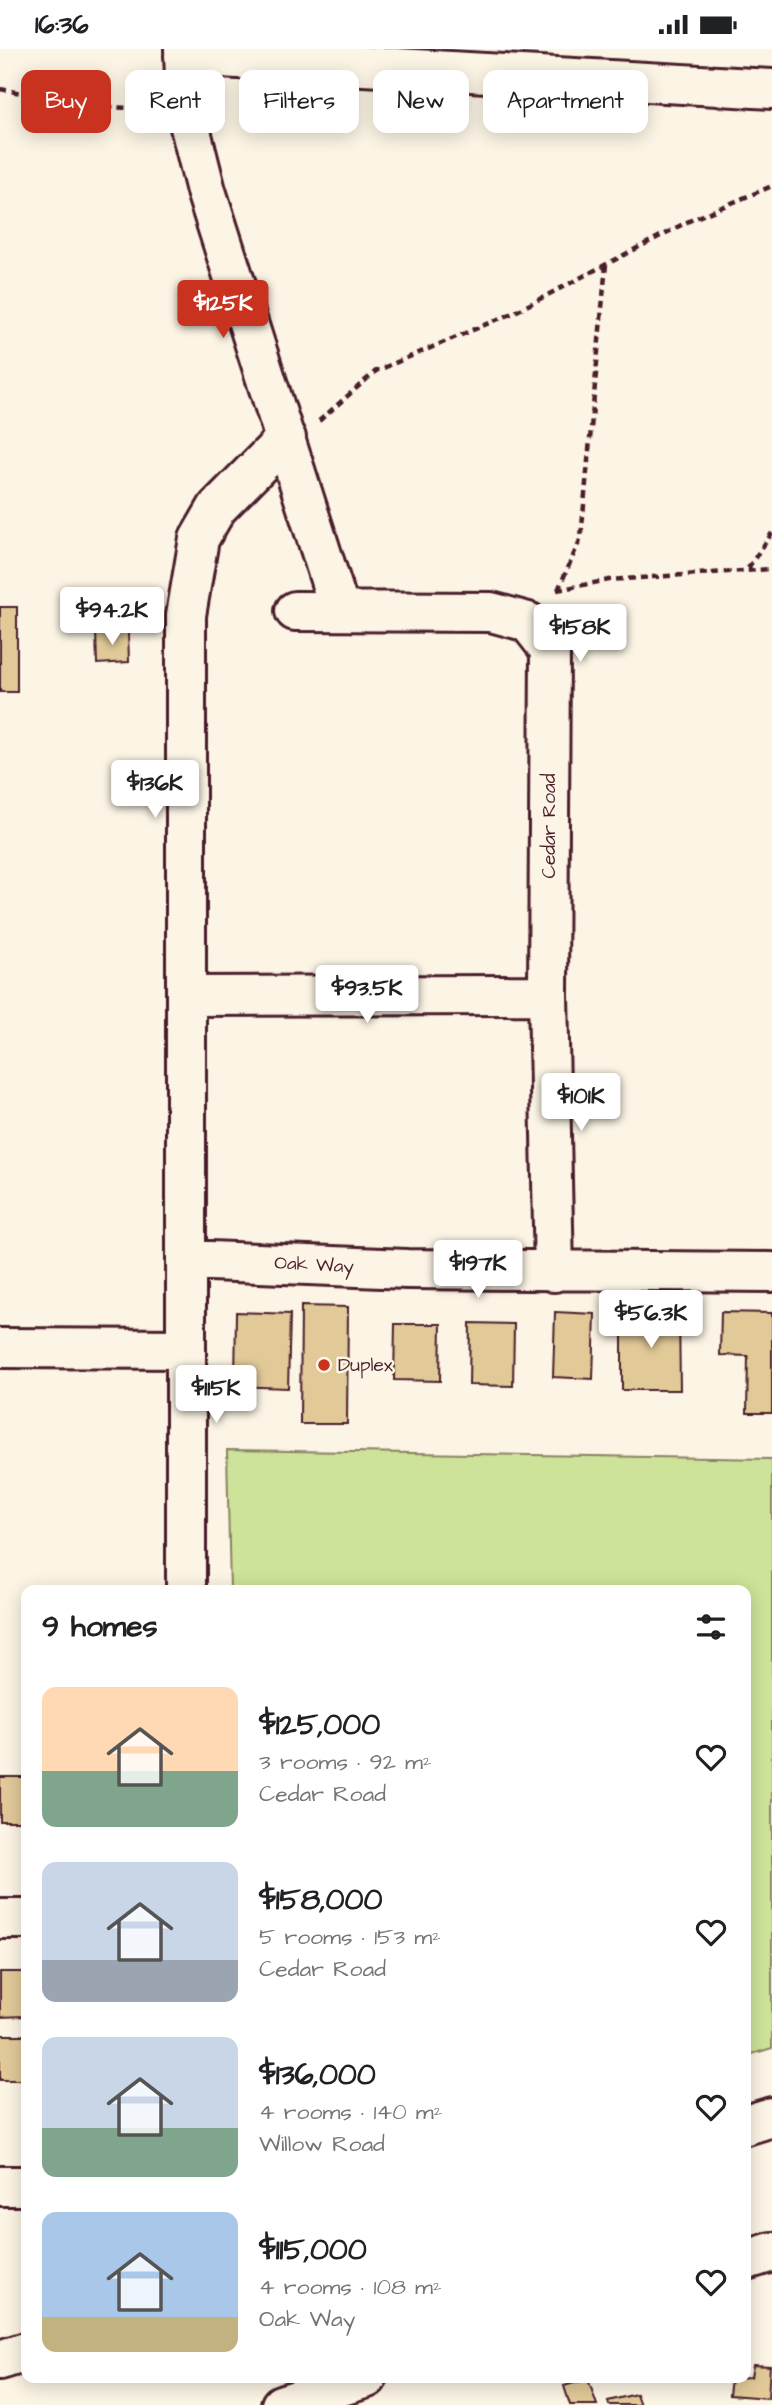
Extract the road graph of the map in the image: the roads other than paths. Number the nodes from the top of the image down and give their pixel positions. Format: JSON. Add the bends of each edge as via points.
{"nodes":[{"id":1,"x":184,"y":52,"type":"edge"},
{"id":2,"x":499,"y":62,"type":"edge"},
{"id":3,"x":772,"y":89,"type":"edge"},
{"id":4,"x":286,"y":438,"type":"junction"},
{"id":5,"x":295,"y":611,"type":"dead end"},
{"id":6,"x":340,"y":611,"type":"junction"},
{"id":7,"x":548,"y":995,"type":"junction"},
{"id":8,"x":186,"y":996,"type":"junction"},
{"id":9,"x":186,"y":1260,"type":"junction"},
{"id":10,"x":554,"y":1272,"type":"junction"},
{"id":11,"x":772,"y":1272,"type":"edge"},
{"id":12,"x":0,"y":1348,"type":"edge"},
{"id":13,"x":187,"y":1349,"type":"junction"},
{"id":14,"x":186,"y":1585,"type":"edge"},
{"id":15,"x":0,"y":1919,"type":"edge"},
{"id":16,"x":21,"y":1919,"type":"edge"},
{"id":17,"x":772,"y":2117,"type":"edge"},
{"id":18,"x":751,"y":2123,"type":"edge"},
{"id":19,"x":0,"y":2186,"type":"edge"},
{"id":20,"x":21,"y":2186,"type":"edge"},
{"id":21,"x":772,"y":2252,"type":"edge"},
{"id":22,"x":751,"y":2258,"type":"edge"},
{"id":23,"x":21,"y":2353,"type":"edge"},
{"id":24,"x":0,"y":2360,"type":"edge"},
{"id":25,"x":351,"y":2383,"type":"edge"},
{"id":26,"x":281,"y":2405,"type":"edge"}],
"edges":[{"from":1,"to":2,"type":"street"},
{"from":1,"to":4,"type":"street","via":[[186,111],[206,191]]},
{"from":2,"to":3,"type":"street"},
{"from":4,"to":6,"type":"street"},
{"from":4,"to":8,"type":"street","via":[[217,508],[199,539],[191,572],[186,628]]},
{"from":5,"to":6,"type":"street"},
{"from":6,"to":7,"type":"street","name":"Cedar Road","via":[[491,612],[528,622],[550,650]]},
{"from":7,"to":8,"type":"street"},
{"from":7,"to":10,"type":"street","name":"Cedar Road"},
{"from":8,"to":9,"type":"street"},
{"from":9,"to":10,"type":"street","name":"Oak Way"},
{"from":9,"to":13,"type":"street"},
{"from":10,"to":11,"type":"street","name":"Oak Way"},
{"from":12,"to":13,"type":"street"},
{"from":13,"to":14,"type":"street"},
{"from":15,"to":16,"type":"street"},
{"from":17,"to":18,"type":"street"},
{"from":19,"to":20,"type":"street"},
{"from":21,"to":22,"type":"street"},
{"from":23,"to":24,"type":"street"},
{"from":25,"to":26,"type":"street"}]}
